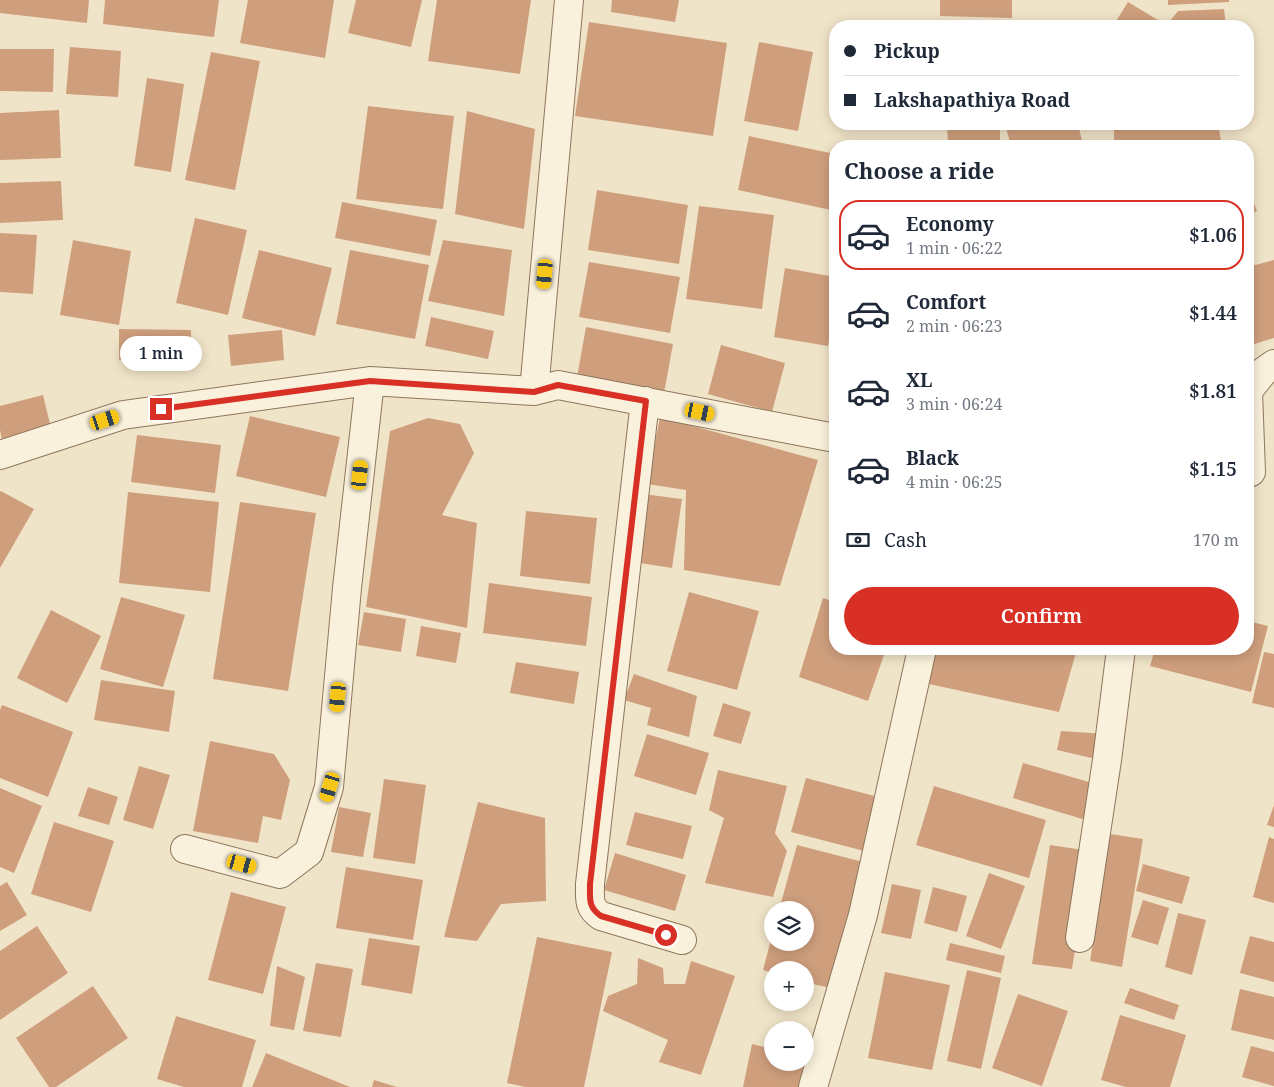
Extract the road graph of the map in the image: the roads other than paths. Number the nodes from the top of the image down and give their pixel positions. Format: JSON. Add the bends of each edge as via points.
{"nodes":[{"id":1,"x":569,"y":0,"type":"edge"},
{"id":2,"x":1274,"y":364,"type":"edge"},
{"id":3,"x":370,"y":381,"type":"junction"},
{"id":4,"x":1254,"y":384,"type":"edge"},
{"id":5,"x":534,"y":392,"type":"junction"},
{"id":6,"x":646,"y":401,"type":"junction"},
{"id":7,"x":829,"y":437,"type":"edge"},
{"id":8,"x":1254,"y":439,"type":"edge"},
{"id":9,"x":0,"y":455,"type":"edge"},
{"id":10,"x":1258,"y":471,"type":"edge"},
{"id":11,"x":921,"y":655,"type":"edge"},
{"id":12,"x":1120,"y":655,"type":"edge"},
{"id":13,"x":185,"y":849,"type":"dead end"},
{"id":14,"x":1080,"y":938,"type":"dead end"},
{"id":15,"x":682,"y":940,"type":"dead end"},
{"id":16,"x":814,"y":1087,"type":"edge"}],
"edges":[{"from":1,"to":5,"type":"street"},
{"from":2,"to":4,"type":"street"},
{"from":3,"to":5,"type":"street"},
{"from":3,"to":9,"type":"street","via":[[123,414]]},
{"from":3,"to":13,"type":"street","via":[[347,588],[330,787],[310,852],[280,874]]},
{"from":5,"to":6,"type":"street","via":[[558,385]]},
{"from":6,"to":7,"type":"street"},
{"from":6,"to":15,"type":"street","via":[[590,901],[593,910],[601,916]]},
{"from":8,"to":10,"type":"street"},
{"from":11,"to":16,"type":"street","via":[[863,915]]},
{"from":12,"to":14,"type":"street"}]}
